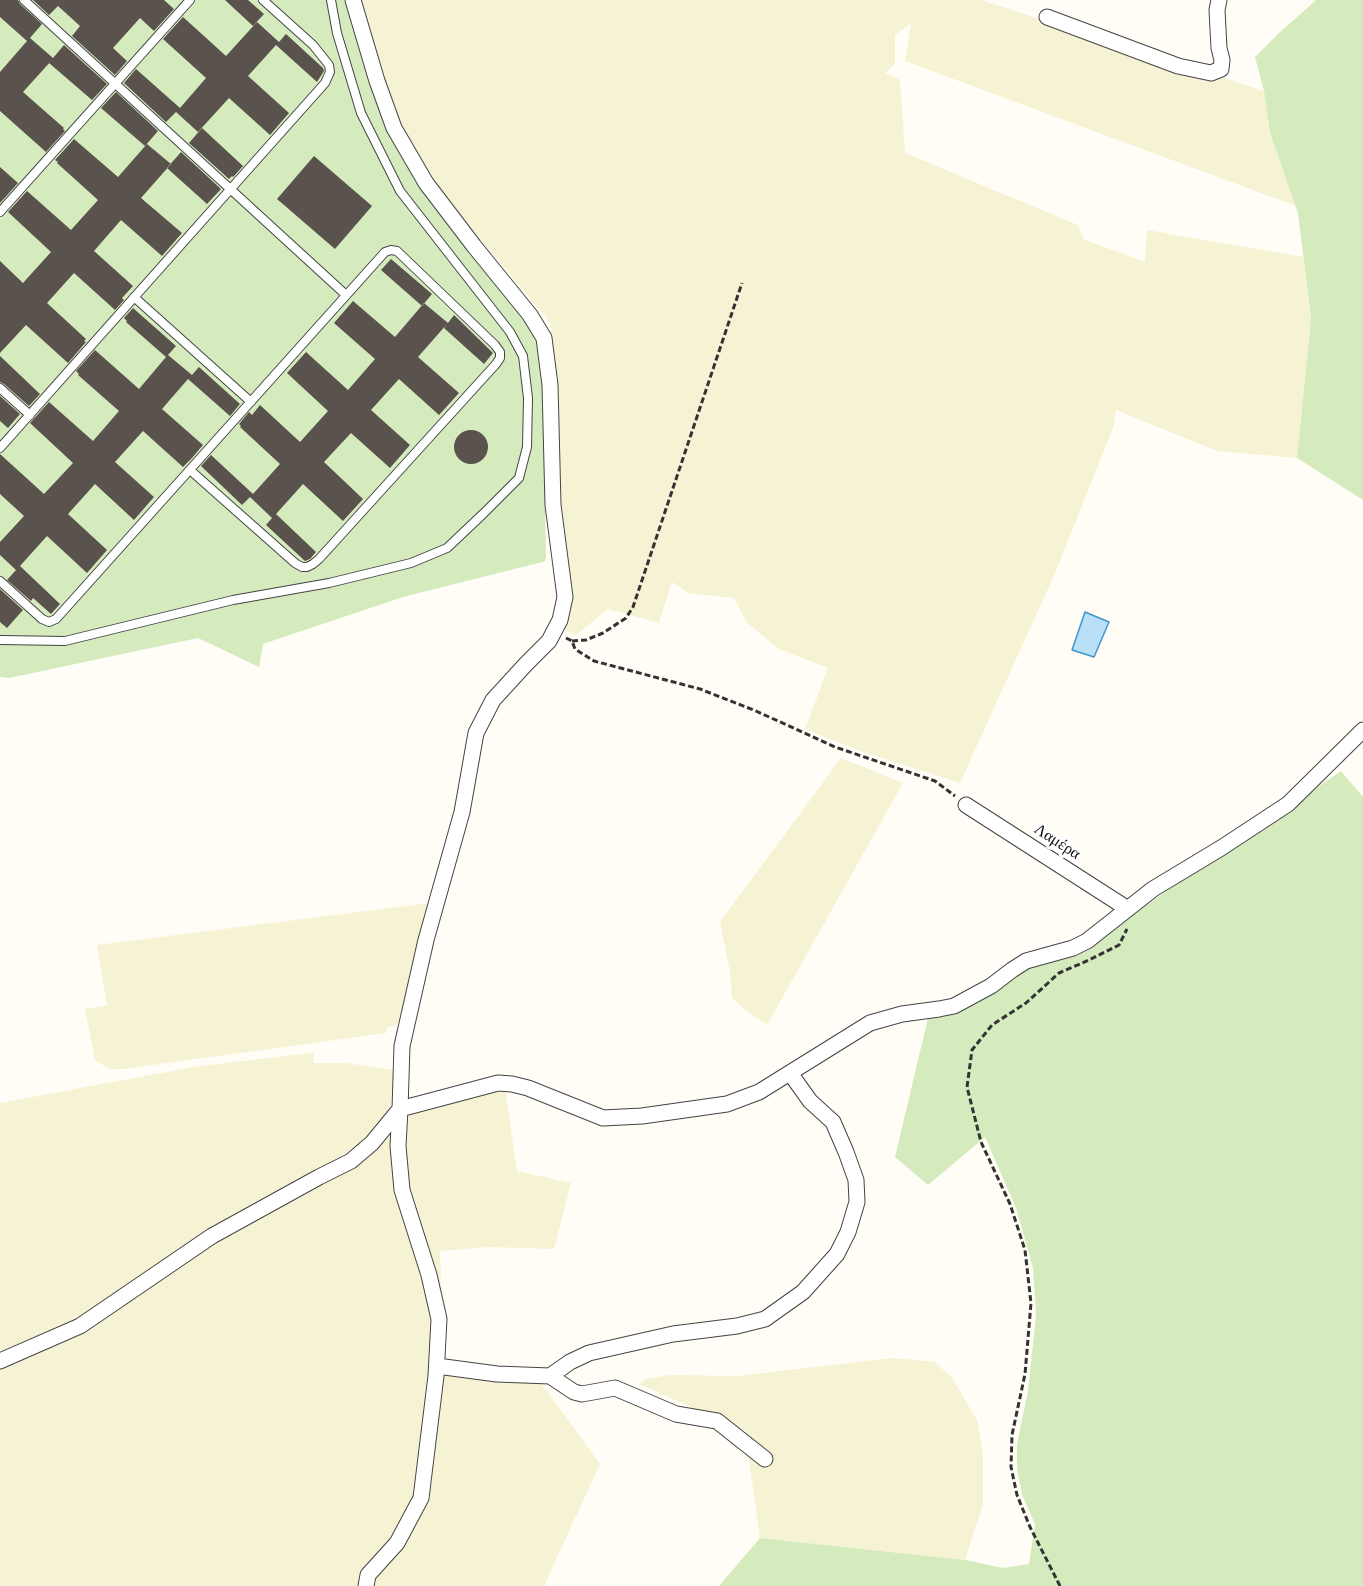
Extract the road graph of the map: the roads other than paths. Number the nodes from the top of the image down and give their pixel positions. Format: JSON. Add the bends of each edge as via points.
{"nodes":[{"id":1,"x":24,"y":0,"type":"edge"},
{"id":2,"x":190,"y":0,"type":"edge"},
{"id":3,"x":263,"y":0,"type":"edge"},
{"id":4,"x":331,"y":0,"type":"edge"},
{"id":5,"x":353,"y":0,"type":"edge"},
{"id":6,"x":1219,"y":0,"type":"edge"},
{"id":7,"x":1047,"y":17,"type":"dead end"},
{"id":8,"x":115,"y":84,"type":"junction"},
{"id":9,"x":230,"y":190,"type":"junction"},
{"id":10,"x":0,"y":212,"type":"edge"},
{"id":11,"x":346,"y":295,"type":"junction"},
{"id":12,"x":134,"y":297,"type":"junction"},
{"id":13,"x":0,"y":388,"type":"edge"},
{"id":14,"x":250,"y":402,"type":"junction"},
{"id":15,"x":30,"y":415,"type":"junction"},
{"id":16,"x":0,"y":448,"type":"edge"},
{"id":17,"x":190,"y":470,"type":"junction"},
{"id":18,"x":0,"y":581,"type":"edge"},
{"id":19,"x":0,"y":640,"type":"edge"},
{"id":20,"x":1363,"y":729,"type":"edge"},
{"id":21,"x":966,"y":805,"type":"road end"},
{"id":22,"x":1128,"y":909,"type":"junction"},
{"id":23,"x":790,"y":1073,"type":"junction"},
{"id":24,"x":400,"y":1109,"type":"junction"},
{"id":25,"x":0,"y":1361,"type":"edge"},
{"id":26,"x":437,"y":1366,"type":"junction"},
{"id":27,"x":550,"y":1376,"type":"junction"},
{"id":28,"x":765,"y":1459,"type":"dead end"},
{"id":29,"x":366,"y":1586,"type":"edge"}],
"edges":[{"from":1,"to":8,"type":"lane"},
{"from":2,"to":8,"type":"lane"},
{"from":3,"to":9,"type":"lane","via":[[313,45],[330,72],[325,84]]},
{"from":4,"to":19,"type":"lane","via":[[361,113],[400,190],[510,332],[524,356],[527,447],[519,478],[447,548],[411,563],[233,600],[65,641]]},
{"from":5,"to":24,"type":"street","via":[[394,128],[426,183],[544,338],[550,385],[553,505],[565,597],[560,620],[549,641],[493,700],[476,733],[462,812],[426,940],[402,1046]]},
{"from":6,"to":7,"type":"street","via":[[1222,60],[1221,69],[1211,73],[1178,66]]},
{"from":8,"to":9,"type":"lane"},
{"from":8,"to":10,"type":"lane"},
{"from":9,"to":11,"type":"lane"},
{"from":9,"to":12,"type":"lane"},
{"from":11,"to":14,"type":"lane"},
{"from":11,"to":17,"type":"lane","via":[[385,252],[397,251],[495,345],[500,358],[319,559],[307,567],[295,564]]},
{"from":12,"to":14,"type":"lane"},
{"from":12,"to":15,"type":"lane"},
{"from":13,"to":15,"type":"lane"},
{"from":14,"to":17,"type":"lane"},
{"from":15,"to":16,"type":"lane"},
{"from":17,"to":18,"type":"lane","via":[[56,619],[42,619]]},
{"from":20,"to":22,"type":"street","via":[[1288,804],[1153,889]]},
{"from":21,"to":22,"type":"street","name":"Λαμέρα"},
{"from":22,"to":23,"type":"street","via":[[1087,941],[1026,961],[954,1006],[870,1023]]},
{"from":23,"to":24,"type":"street","via":[[759,1092],[728,1104],[642,1116],[603,1118],[528,1088],[498,1083]]},
{"from":23,"to":27,"type":"street","via":[[810,1101],[833,1122],[856,1180],[857,1202],[837,1254],[803,1292],[765,1319],[589,1353]]},
{"from":24,"to":25,"type":"street","via":[[351,1161],[212,1236],[80,1326]]},
{"from":24,"to":26,"type":"street","via":[[402,1190],[439,1319]]},
{"from":26,"to":27,"type":"street"},
{"from":26,"to":29,"type":"street","via":[[421,1498],[397,1543],[368,1575]]},
{"from":27,"to":28,"type":"street","via":[[574,1392],[615,1388],[676,1414],[717,1421]]}]}
